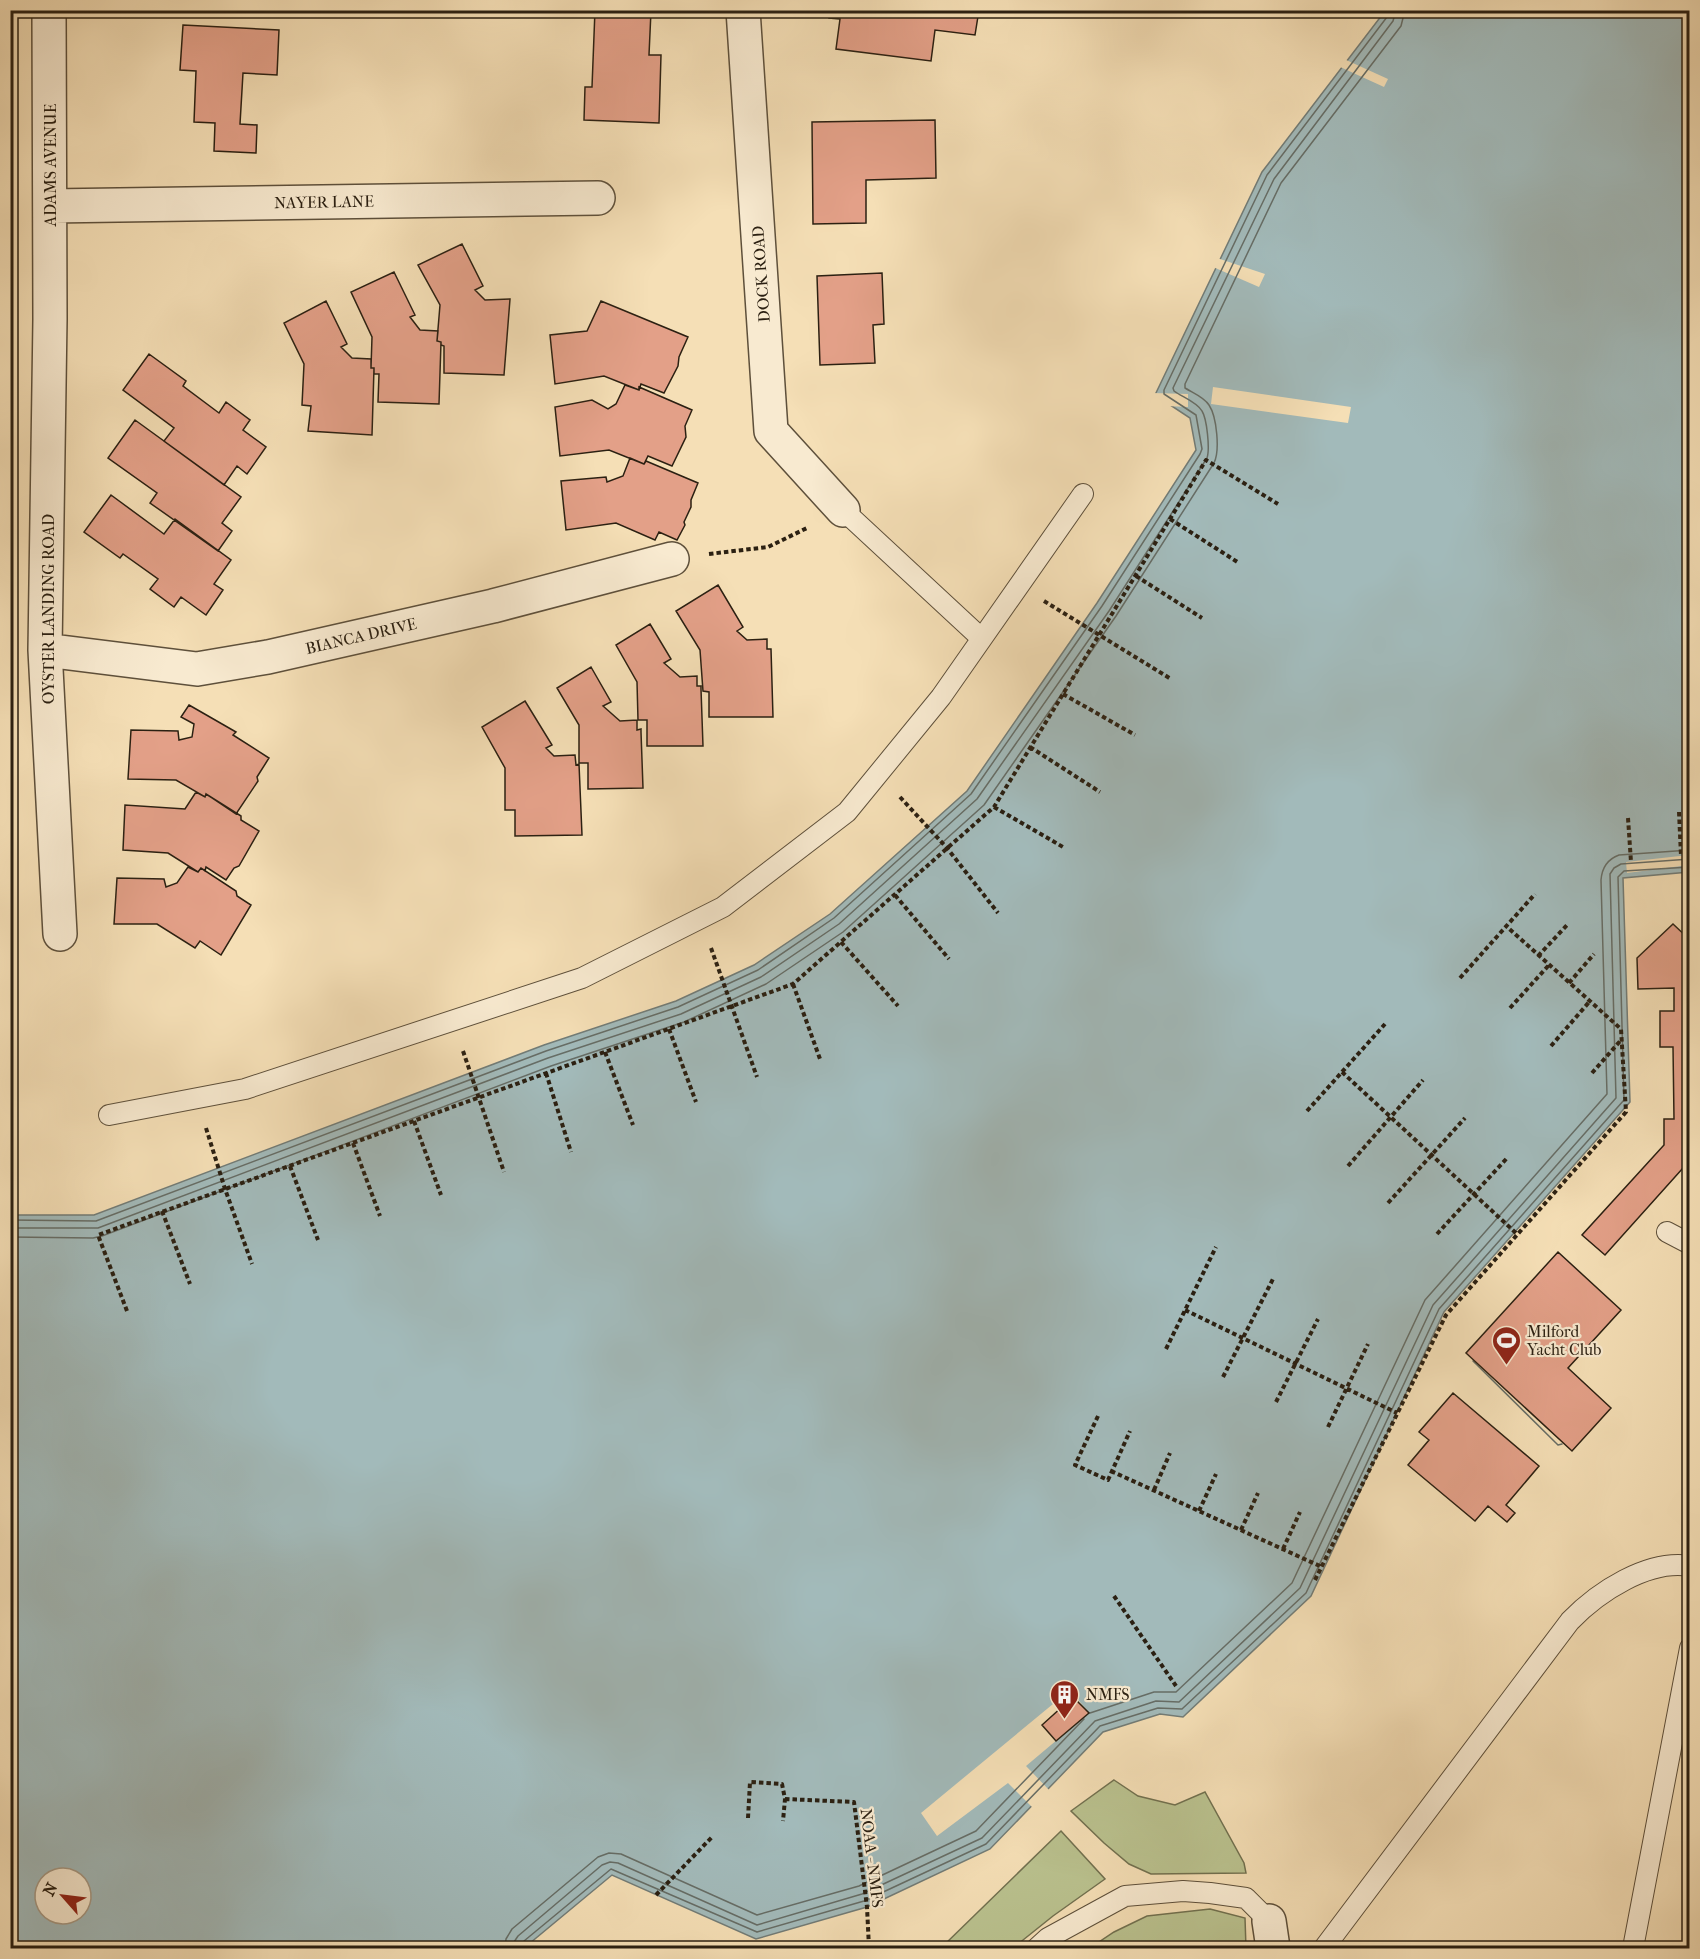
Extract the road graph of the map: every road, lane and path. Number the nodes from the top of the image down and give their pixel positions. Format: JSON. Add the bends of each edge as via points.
{"nodes":[{"id":1,"x":49,"y":10,"type":"edge"},
{"id":2,"x":743,"y":10,"type":"edge"},
{"id":3,"x":598,"y":198,"type":"dead end"},
{"id":4,"x":50,"y":206,"type":"junction"},
{"id":5,"x":50,"y":319,"type":"joint"},
{"id":6,"x":1083,"y":494,"type":"dead end"},
{"id":7,"x":843,"y":510,"type":"junction"},
{"id":8,"x":1170,"y":519,"type":"dead end"},
{"id":9,"x":672,"y":559,"type":"joint"},
{"id":10,"x":1239,"y":562,"type":"dead end"},
{"id":11,"x":1136,"y":576,"type":"dead end"},
{"id":12,"x":1019,"y":586,"type":"junction"},
{"id":13,"x":1202,"y":618,"type":"dead end"},
{"id":14,"x":981,"y":638,"type":"junction"},
{"id":15,"x":45,"y":650,"type":"junction"},
{"id":16,"x":1171,"y":679,"type":"dead end"},
{"id":17,"x":1063,"y":694,"type":"dead end"},
{"id":18,"x":1135,"y":735,"type":"dead end"},
{"id":19,"x":1030,"y":747,"type":"dead end"},
{"id":20,"x":879,"y":774,"type":"junction"},
{"id":21,"x":1100,"y":792,"type":"dead end"},
{"id":22,"x":994,"y":807,"type":"dead end"},
{"id":23,"x":1679,"y":812,"type":"dead end"},
{"id":24,"x":1628,"y":818,"type":"dead end"},
{"id":25,"x":1063,"y":847,"type":"dead end"},
{"id":26,"x":1681,"y":856,"type":"dead end"},
{"id":27,"x":1631,"y":862,"type":"dead end"},
{"id":28,"x":1535,"y":894,"type":"dead end"},
{"id":29,"x":894,"y":895,"type":"dead end"},
{"id":30,"x":998,"y":913,"type":"dead end"},
{"id":31,"x":701,"y":919,"type":"junction"},
{"id":32,"x":1568,"y":924,"type":"dead end"},
{"id":33,"x":1506,"y":926,"type":"junction"},
{"id":34,"x":60,"y":934,"type":"dead end"},
{"id":35,"x":841,"y":942,"type":"dead end"},
{"id":36,"x":1594,"y":954,"type":"dead end"},
{"id":37,"x":1538,"y":956,"type":"junction"},
{"id":38,"x":949,"y":959,"type":"dead end"},
{"id":39,"x":1549,"y":965,"type":"junction"},
{"id":40,"x":1460,"y":978,"type":"dead end"},
{"id":41,"x":1569,"y":983,"type":"junction"},
{"id":42,"x":793,"y":984,"type":"dead end"},
{"id":43,"x":1590,"y":1001,"type":"junction"},
{"id":44,"x":898,"y":1006,"type":"dead end"},
{"id":45,"x":1510,"y":1008,"type":"dead end"},
{"id":46,"x":452,"y":1020,"type":"junction"},
{"id":47,"x":1386,"y":1024,"type":"dead end"},
{"id":48,"x":669,"y":1029,"type":"dead end"},
{"id":49,"x":1621,"y":1040,"type":"junction"},
{"id":50,"x":1551,"y":1046,"type":"dead end"},
{"id":51,"x":604,"y":1052,"type":"dead end"},
{"id":52,"x":820,"y":1059,"type":"dead end"},
{"id":53,"x":1342,"y":1072,"type":"junction"},
{"id":54,"x":546,"y":1073,"type":"dead end"},
{"id":55,"x":1592,"y":1073,"type":"dead end"},
{"id":56,"x":757,"y":1077,"type":"dead end"},
{"id":57,"x":1424,"y":1080,"type":"dead end"},
{"id":58,"x":197,"y":1098,"type":"junction"},
{"id":59,"x":696,"y":1102,"type":"dead end"},
{"id":60,"x":1307,"y":1111,"type":"dead end"},
{"id":61,"x":110,"y":1115,"type":"dead end"},
{"id":62,"x":1391,"y":1117,"type":"junction"},
{"id":63,"x":1464,"y":1118,"type":"dead end"},
{"id":64,"x":414,"y":1121,"type":"dead end"},
{"id":65,"x":633,"y":1125,"type":"dead end"},
{"id":66,"x":353,"y":1143,"type":"dead end"},
{"id":67,"x":571,"y":1152,"type":"dead end"},
{"id":68,"x":1432,"y":1155,"type":"junction"},
{"id":69,"x":1508,"y":1157,"type":"dead end"},
{"id":70,"x":290,"y":1166,"type":"dead end"},
{"id":71,"x":1348,"y":1166,"type":"dead end"},
{"id":72,"x":504,"y":1172,"type":"dead end"},
{"id":73,"x":1474,"y":1194,"type":"junction"},
{"id":74,"x":441,"y":1195,"type":"dead end"},
{"id":75,"x":1388,"y":1203,"type":"dead end"},
{"id":76,"x":162,"y":1211,"type":"dead end"},
{"id":77,"x":380,"y":1216,"type":"dead end"},
{"id":78,"x":1667,"y":1232,"type":"dead end"},
{"id":79,"x":1437,"y":1234,"type":"dead end"},
{"id":80,"x":1517,"y":1234,"type":"junction"},
{"id":81,"x":318,"y":1240,"type":"dead end"},
{"id":82,"x":1689,"y":1244,"type":"edge"},
{"id":83,"x":1216,"y":1247,"type":"dead end"},
{"id":84,"x":252,"y":1264,"type":"dead end"},
{"id":85,"x":1273,"y":1279,"type":"dead end"},
{"id":86,"x":190,"y":1284,"type":"dead end"},
{"id":87,"x":1185,"y":1310,"type":"junction"},
{"id":88,"x":1318,"y":1319,"type":"dead end"},
{"id":89,"x":1243,"y":1338,"type":"junction"},
{"id":90,"x":1368,"y":1344,"type":"dead end"},
{"id":91,"x":1166,"y":1349,"type":"dead end"},
{"id":92,"x":1295,"y":1363,"type":"junction"},
{"id":93,"x":1223,"y":1377,"type":"dead end"},
{"id":94,"x":1347,"y":1388,"type":"junction"},
{"id":95,"x":1276,"y":1402,"type":"dead end"},
{"id":96,"x":1397,"y":1413,"type":"junction"},
{"id":97,"x":1098,"y":1416,"type":"dead end"},
{"id":98,"x":1328,"y":1427,"type":"dead end"},
{"id":99,"x":1130,"y":1431,"type":"dead end"},
{"id":100,"x":1170,"y":1453,"type":"dead end"},
{"id":101,"x":1112,"y":1471,"type":"junction"},
{"id":102,"x":1216,"y":1474,"type":"dead end"},
{"id":103,"x":1154,"y":1490,"type":"junction"},
{"id":104,"x":1258,"y":1493,"type":"dead end"},
{"id":105,"x":1199,"y":1511,"type":"junction"},
{"id":106,"x":1300,"y":1512,"type":"dead end"},
{"id":107,"x":1241,"y":1530,"type":"junction"},
{"id":108,"x":1282,"y":1549,"type":"junction"},
{"id":109,"x":1689,"y":1566,"type":"edge"},
{"id":110,"x":1322,"y":1567,"type":"junction"},
{"id":111,"x":1316,"y":1580,"type":"dead end"},
{"id":112,"x":1114,"y":1596,"type":"dead end"},
{"id":113,"x":1689,"y":1648,"type":"edge"},
{"id":114,"x":1176,"y":1686,"type":"dead end"},
{"id":115,"x":785,"y":1799,"type":"junction"},
{"id":116,"x":748,"y":1818,"type":"dead end"},
{"id":117,"x":783,"y":1821,"type":"dead end"},
{"id":118,"x":713,"y":1836,"type":"dead end"},
{"id":119,"x":656,"y":1895,"type":"dead end"},
{"id":120,"x":1271,"y":1935,"type":"edge"},
{"id":121,"x":869,"y":1948,"type":"edge"},
{"id":122,"x":1037,"y":1948,"type":"edge"},
{"id":123,"x":1324,"y":1948,"type":"edge"},
{"id":124,"x":1633,"y":1948,"type":"edge"}],
"edges":[{"from":1,"to":4,"type":"street","name":"ADAMS AVENUE"},
{"from":2,"to":7,"type":"street","name":"DOCK ROAD","via":[[771,431]]},
{"from":3,"to":4,"type":"street","name":"NAYER LANE"},
{"from":4,"to":5,"type":"street","name":"ADAMS AVENUE"},
{"from":5,"to":15,"type":"street","name":"OYSTER LANDING ROAD"},
{"from":6,"to":12,"type":"lane"},
{"from":7,"to":9,"type":"path","via":[[768,546]]},
{"from":7,"to":14,"type":"lane"},
{"from":8,"to":10,"type":"path"},
{"from":9,"to":15,"type":"street","name":"BIANCA DRIVE","via":[[493,606],[268,657],[197,669]]},
{"from":11,"to":13,"type":"path"},
{"from":12,"to":14,"type":"lane"},
{"from":12,"to":16,"type":"path"},
{"from":14,"to":20,"type":"lane","via":[[941,697]]},
{"from":15,"to":34,"type":"street","name":"OYSTER LANDING ROAD"},
{"from":17,"to":18,"type":"path"},
{"from":19,"to":21,"type":"path"},
{"from":20,"to":30,"type":"path","via":[[947,848]]},
{"from":20,"to":31,"type":"lane","via":[[847,812],[723,907]]},
{"from":22,"to":25,"type":"path"},
{"from":23,"to":26,"type":"path"},
{"from":24,"to":27,"type":"path"},
{"from":28,"to":33,"type":"path"},
{"from":29,"to":38,"type":"path"},
{"from":31,"to":46,"type":"lane","via":[[582,978]]},
{"from":31,"to":56,"type":"path"},
{"from":32,"to":37,"type":"path"},
{"from":33,"to":37,"type":"path"},
{"from":33,"to":40,"type":"path"},
{"from":35,"to":44,"type":"path"},
{"from":36,"to":41,"type":"path"},
{"from":37,"to":39,"type":"path"},
{"from":39,"to":41,"type":"path"},
{"from":39,"to":45,"type":"path"},
{"from":41,"to":43,"type":"path"},
{"from":42,"to":52,"type":"path"},
{"from":43,"to":49,"type":"path","via":[[1621,1029]]},
{"from":43,"to":50,"type":"path"},
{"from":46,"to":58,"type":"lane","via":[[245,1089]]},
{"from":46,"to":72,"type":"path"},
{"from":47,"to":53,"type":"path"},
{"from":48,"to":59,"type":"path"},
{"from":49,"to":55,"type":"path"},
{"from":49,"to":80,"type":"path","via":[[1626,1112]]},
{"from":51,"to":65,"type":"path"},
{"from":53,"to":60,"type":"path"},
{"from":53,"to":62,"type":"path"},
{"from":54,"to":67,"type":"path"},
{"from":57,"to":62,"type":"path"},
{"from":58,"to":61,"type":"lane"},
{"from":58,"to":84,"type":"path"},
{"from":62,"to":68,"type":"path"},
{"from":62,"to":71,"type":"path"},
{"from":63,"to":68,"type":"path"},
{"from":64,"to":74,"type":"path"},
{"from":66,"to":77,"type":"path"},
{"from":68,"to":73,"type":"path"},
{"from":68,"to":75,"type":"path"},
{"from":69,"to":73,"type":"path"},
{"from":70,"to":81,"type":"path"},
{"from":73,"to":79,"type":"path"},
{"from":73,"to":80,"type":"path"},
{"from":76,"to":86,"type":"path"},
{"from":78,"to":82,"type":"lane"},
{"from":80,"to":96,"type":"path","via":[[1446,1315]]},
{"from":83,"to":87,"type":"path"},
{"from":85,"to":89,"type":"path"},
{"from":87,"to":89,"type":"path"},
{"from":87,"to":91,"type":"path"},
{"from":88,"to":92,"type":"path"},
{"from":89,"to":92,"type":"path"},
{"from":89,"to":93,"type":"path"},
{"from":90,"to":94,"type":"path"},
{"from":92,"to":94,"type":"path"},
{"from":92,"to":95,"type":"path"},
{"from":94,"to":96,"type":"path"},
{"from":94,"to":98,"type":"path"},
{"from":96,"to":110,"type":"path"},
{"from":97,"to":101,"type":"path","via":[[1075,1465],[1108,1480]]},
{"from":99,"to":101,"type":"path"},
{"from":100,"to":103,"type":"path"},
{"from":101,"to":103,"type":"path"},
{"from":102,"to":105,"type":"path"},
{"from":103,"to":105,"type":"path"},
{"from":104,"to":107,"type":"path"},
{"from":105,"to":107,"type":"path"},
{"from":106,"to":108,"type":"path"},
{"from":107,"to":108,"type":"path"},
{"from":108,"to":110,"type":"path"},
{"from":109,"to":123,"type":"lane","via":[[1655,1567],[1604,1591],[1570,1620]]},
{"from":110,"to":111,"type":"path"},
{"from":112,"to":114,"type":"path"},
{"from":113,"to":124,"type":"lane"},
{"from":115,"to":116,"type":"path","via":[[782,1784],[750,1782]]},
{"from":115,"to":117,"type":"path"},
{"from":115,"to":121,"type":"path","name":"NOAA - NMFS","via":[[854,1802]]},
{"from":118,"to":119,"type":"path"},
{"from":120,"to":122,"type":"lane","via":[[1246,1898],[1183,1892],[1125,1896],[1048,1938]]}]}
